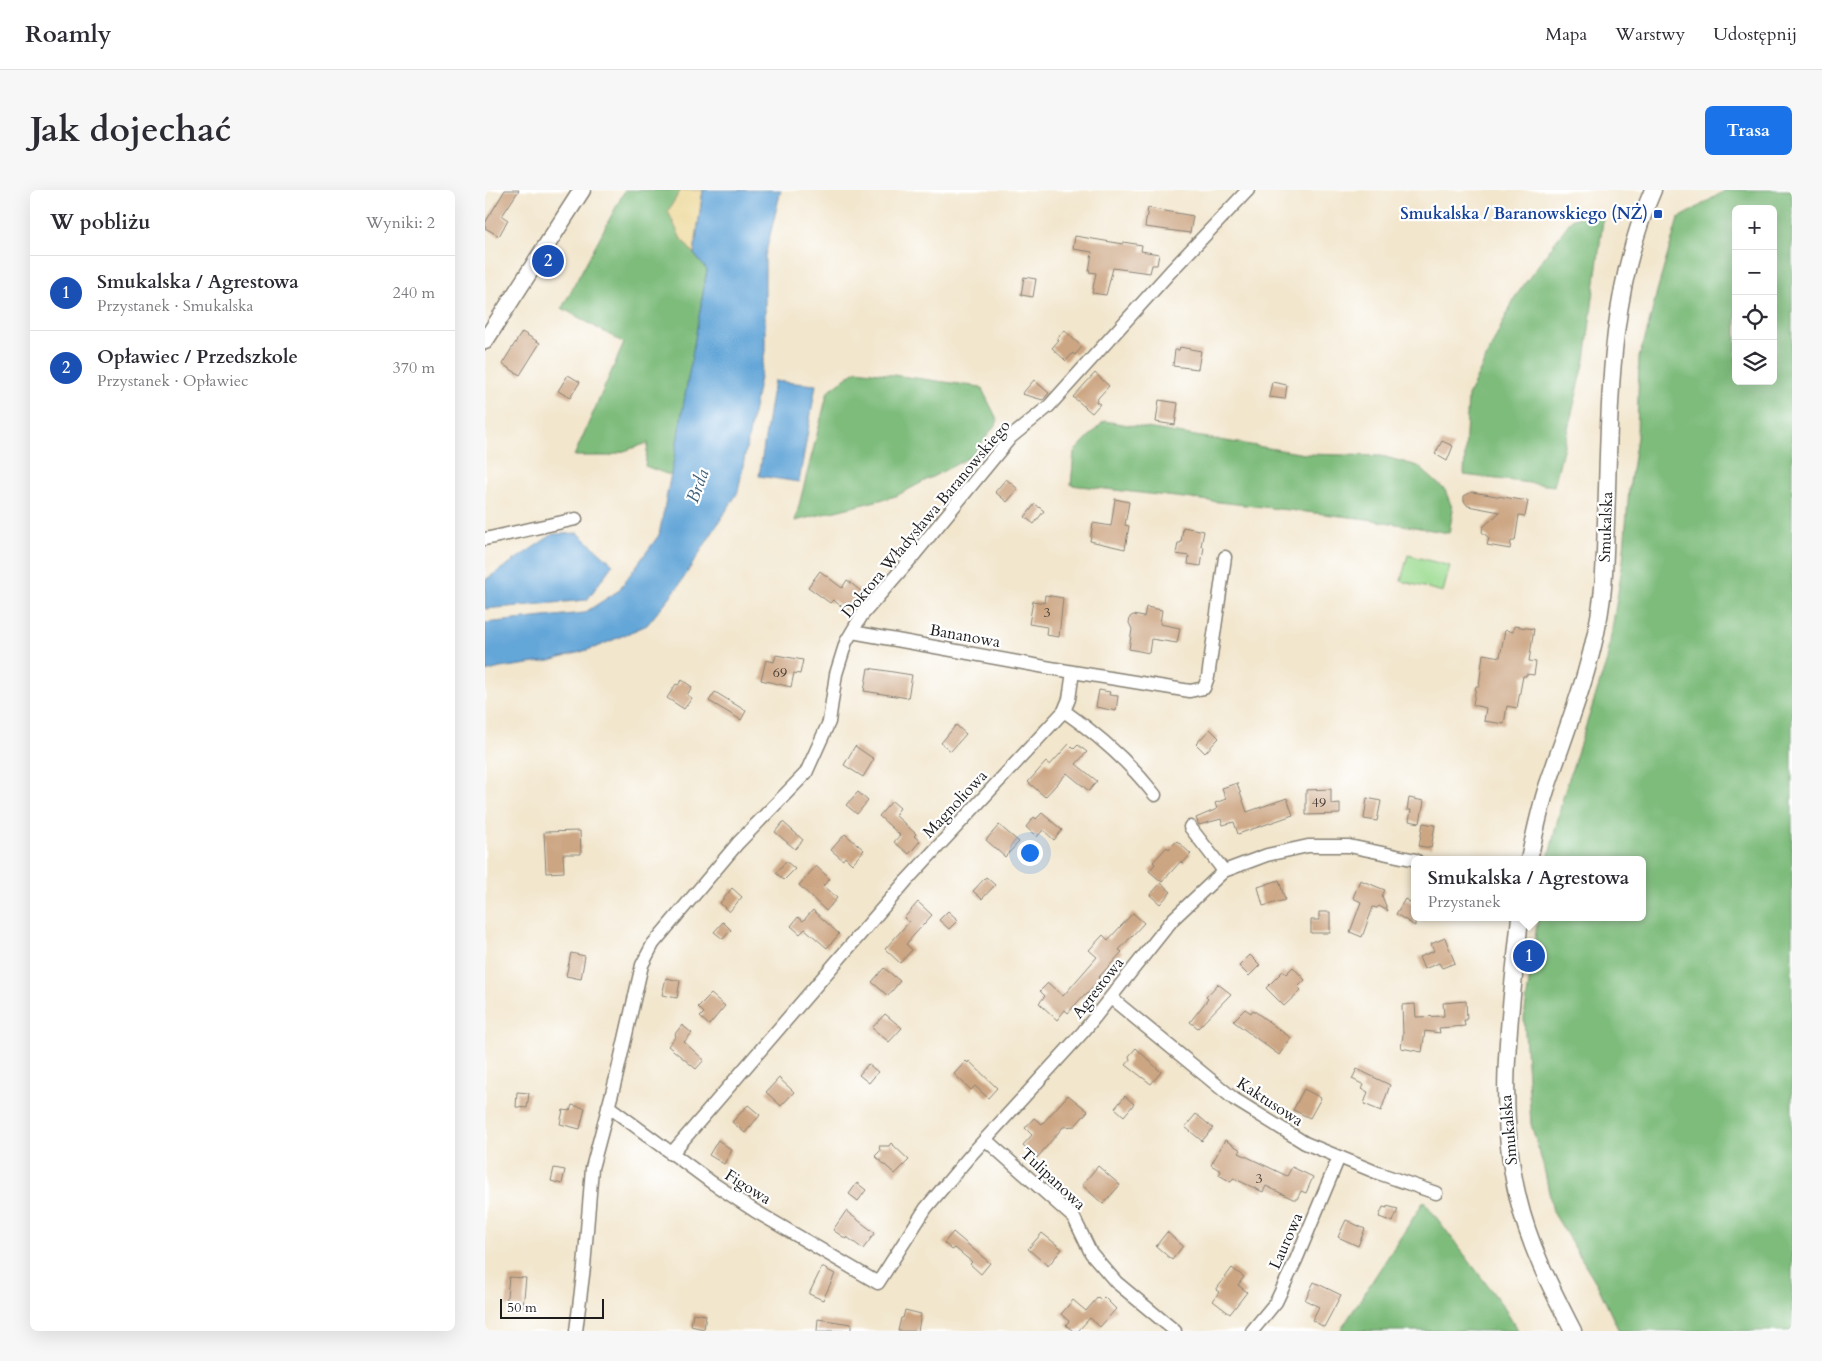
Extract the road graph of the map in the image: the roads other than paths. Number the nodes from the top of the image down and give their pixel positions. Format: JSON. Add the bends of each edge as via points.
{"nodes":[{"id":1,"x":582,"y":190,"type":"edge"},
{"id":2,"x":1248,"y":190,"type":"edge"},
{"id":3,"x":1653,"y":190,"type":"edge"},
{"id":4,"x":485,"y":341,"type":"edge"},
{"id":5,"x":576,"y":519,"type":"dead end"},
{"id":6,"x":485,"y":539,"type":"edge"},
{"id":7,"x":1225,"y":557,"type":"dead end"},
{"id":8,"x":852,"y":632,"type":"junction"},
{"id":9,"x":1073,"y":672,"type":"junction"},
{"id":10,"x":1064,"y":711,"type":"junction"},
{"id":11,"x":1155,"y":795,"type":"dead end"},
{"id":12,"x":1191,"y":827,"type":"dead end"},
{"id":13,"x":1530,"y":856,"type":"edge"},
{"id":14,"x":1411,"y":859,"type":"edge"},
{"id":15,"x":1224,"y":871,"type":"junction"},
{"id":16,"x":1521,"y":921,"type":"edge"},
{"id":17,"x":1111,"y":998,"type":"junction"},
{"id":18,"x":609,"y":1106,"type":"junction"},
{"id":19,"x":986,"y":1140,"type":"junction"},
{"id":20,"x":671,"y":1154,"type":"junction"},
{"id":21,"x":1339,"y":1157,"type":"junction"},
{"id":22,"x":1436,"y":1193,"type":"dead end"},
{"id":23,"x":879,"y":1283,"type":"joint"},
{"id":24,"x":576,"y":1331,"type":"edge"},
{"id":25,"x":1175,"y":1331,"type":"edge"},
{"id":26,"x":1252,"y":1331,"type":"edge"},
{"id":27,"x":1573,"y":1331,"type":"edge"}],
"edges":[{"from":1,"to":4,"type":"street"},
{"from":2,"to":8,"type":"street","name":"Doktora Władysława Baranowskiego","via":[[1049,406],[1011,438],[862,615]]},
{"from":3,"to":13,"type":"street","name":"Smukalska","via":[[1633,246],[1618,313],[1603,579],[1597,627],[1590,662],[1545,792]]},
{"from":5,"to":6,"type":"street"},
{"from":7,"to":9,"type":"street","via":[[1204,688],[1191,691]]},
{"from":8,"to":9,"type":"street","name":"Bananowa"},
{"from":8,"to":18,"type":"street","name":"Doktora Władysława Baranowskiego","via":[[836,674],[829,722],[806,773],[738,843],[653,944],[642,965]]},
{"from":9,"to":10,"type":"street","name":"Magnoliowa"},
{"from":10,"to":11,"type":"street","via":[[1084,724],[1133,769]]},
{"from":10,"to":20,"type":"street","name":"Magnoliowa","via":[[906,881]]},
{"from":12,"to":15,"type":"street"},
{"from":14,"to":15,"type":"street","name":"Agrestowa","via":[[1349,846],[1308,846],[1267,855]]},
{"from":15,"to":17,"type":"street","name":"Agrestowa","via":[[1173,919]]},
{"from":16,"to":27,"type":"street","name":"Smukalska","via":[[1506,1061],[1505,1107],[1509,1150],[1531,1242]]},
{"from":17,"to":19,"type":"street","name":"Agrestowa"},
{"from":17,"to":21,"type":"street","name":"Kaktusowa","via":[[1234,1099],[1305,1143]]},
{"from":18,"to":20,"type":"street","name":"Figowa"},
{"from":18,"to":24,"type":"street","name":"Doktora Władysława Baranowskiego","via":[[592,1168]]},
{"from":19,"to":23,"type":"street","name":"Agrestowa","via":[[926,1208]]},
{"from":19,"to":25,"type":"street","name":"Tulipanowa","via":[[1074,1218],[1091,1253],[1116,1282]]},
{"from":20,"to":23,"type":"street","name":"Figowa","via":[[755,1211]]},
{"from":21,"to":22,"type":"street","name":"Kaktusowa"},
{"from":21,"to":26,"type":"street","name":"Laurowa","via":[[1276,1302]]}]}
